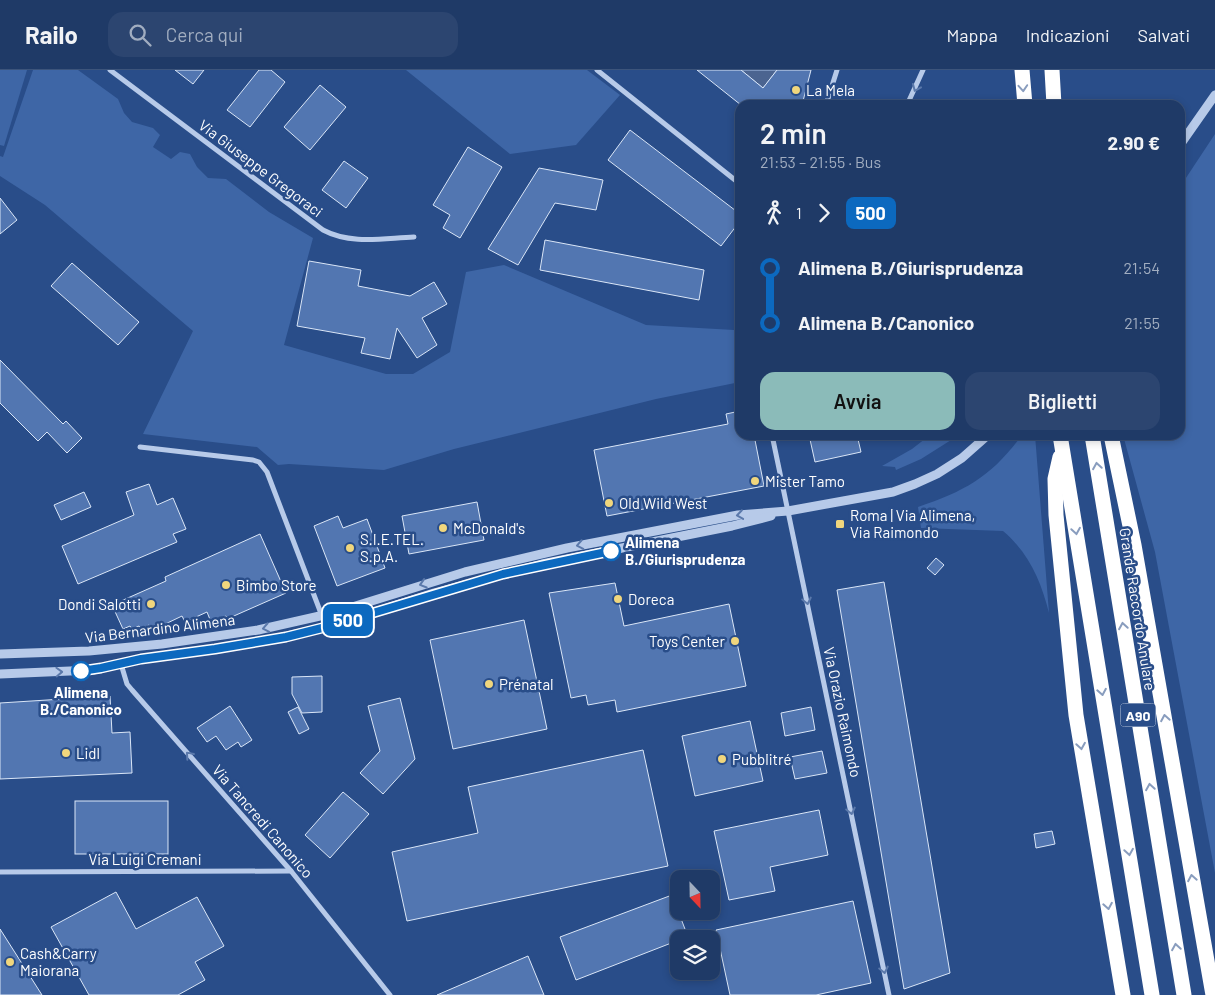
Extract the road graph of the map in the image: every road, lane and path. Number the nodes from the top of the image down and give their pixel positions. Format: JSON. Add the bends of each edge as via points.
{"nodes":[{"id":1,"x":110,"y":70,"type":"edge"},
{"id":2,"x":597,"y":70,"type":"edge"},
{"id":3,"x":837,"y":70,"type":"edge"},
{"id":4,"x":923,"y":70,"type":"edge"},
{"id":5,"x":1022,"y":70,"type":"edge"},
{"id":6,"x":1052,"y":70,"type":"edge"},
{"id":7,"x":1215,"y":95,"type":"edge"},
{"id":8,"x":828,"y":100,"type":"edge"},
{"id":9,"x":909,"y":100,"type":"edge"},
{"id":10,"x":1025,"y":100,"type":"edge"},
{"id":11,"x":1054,"y":100,"type":"edge"},
{"id":12,"x":1185,"y":138,"type":"edge"},
{"id":13,"x":735,"y":180,"type":"edge"},
{"id":14,"x":414,"y":237,"type":"dead end"},
{"id":15,"x":773,"y":440,"type":"edge"},
{"id":16,"x":982,"y":440,"type":"edge"},
{"id":17,"x":1093,"y":440,"type":"edge"},
{"id":18,"x":1112,"y":440,"type":"edge"},
{"id":19,"x":1061,"y":442,"type":"edge"},
{"id":20,"x":140,"y":447,"type":"dead end"},
{"id":21,"x":788,"y":511,"type":"junction"},
{"id":22,"x":322,"y":616,"type":"junction"},
{"id":23,"x":0,"y":654,"type":"edge"},
{"id":24,"x":121,"y":664,"type":"junction"},
{"id":25,"x":0,"y":674,"type":"edge"},
{"id":26,"x":291,"y":871,"type":"junction"},
{"id":27,"x":0,"y":872,"type":"edge"},
{"id":28,"x":390,"y":995,"type":"edge"},
{"id":29,"x":889,"y":995,"type":"edge"},
{"id":30,"x":1123,"y":995,"type":"edge"},
{"id":31,"x":1152,"y":995,"type":"edge"},
{"id":32,"x":1184,"y":995,"type":"edge"},
{"id":33,"x":1213,"y":995,"type":"edge"}],
"edges":[{"from":1,"to":14,"type":"street","name":"Via Giuseppe Gregoraci","via":[[323,230],[352,239]]},
{"from":2,"to":13,"type":"street"},
{"from":3,"to":8,"type":"street"},
{"from":4,"to":9,"type":"street","one_way":true},
{"from":5,"to":10,"type":"highway","one_way":true},
{"from":6,"to":11,"type":"highway"},
{"from":7,"to":12,"type":"street"},
{"from":15,"to":21,"type":"street","name":"Via Orazio Raimondo"},
{"from":16,"to":21,"type":"street","via":[[932,477],[898,490]]},
{"from":32,"to":17,"type":"highway","name":"Grande Raccordo Anulare","number":"A90","one_way":true},
{"from":33,"to":18,"type":"highway","one_way":true,"via":[[1134,545]]},
{"from":19,"to":30,"type":"highway","one_way":true,"via":[[1055,479],[1056,502],[1076,715]]},
{"from":19,"to":31,"type":"highway","number":"A90","one_way":true},
{"from":20,"to":22,"type":"street","via":[[253,460],[262,464]]},
{"from":21,"to":22,"type":"street","name":"Via Bernardino Alimena","one_way":true,"via":[[738,515],[522,558]]},
{"from":21,"to":24,"type":"street","name":"Via Bernardino Alimena","via":[[732,526],[535,566],[286,637]]},
{"from":21,"to":29,"type":"street","name":"Via Orazio Raimondo","one_way":true},
{"from":22,"to":23,"type":"street","name":"Via Bernardino Alimena","one_way":true,"via":[[174,643],[74,652]]},
{"from":25,"to":24,"type":"street","name":"Via Bernardino Alimena","one_way":true,"via":[[80,671]]},
{"from":26,"to":24,"type":"street","name":"Via Tancredi Canonico","one_way":true,"via":[[132,690],[125,680]]},
{"from":26,"to":27,"type":"street","name":"Via Luigi Cremani"},
{"from":26,"to":28,"type":"street","name":"Via Tancredi Canonico"}]}
